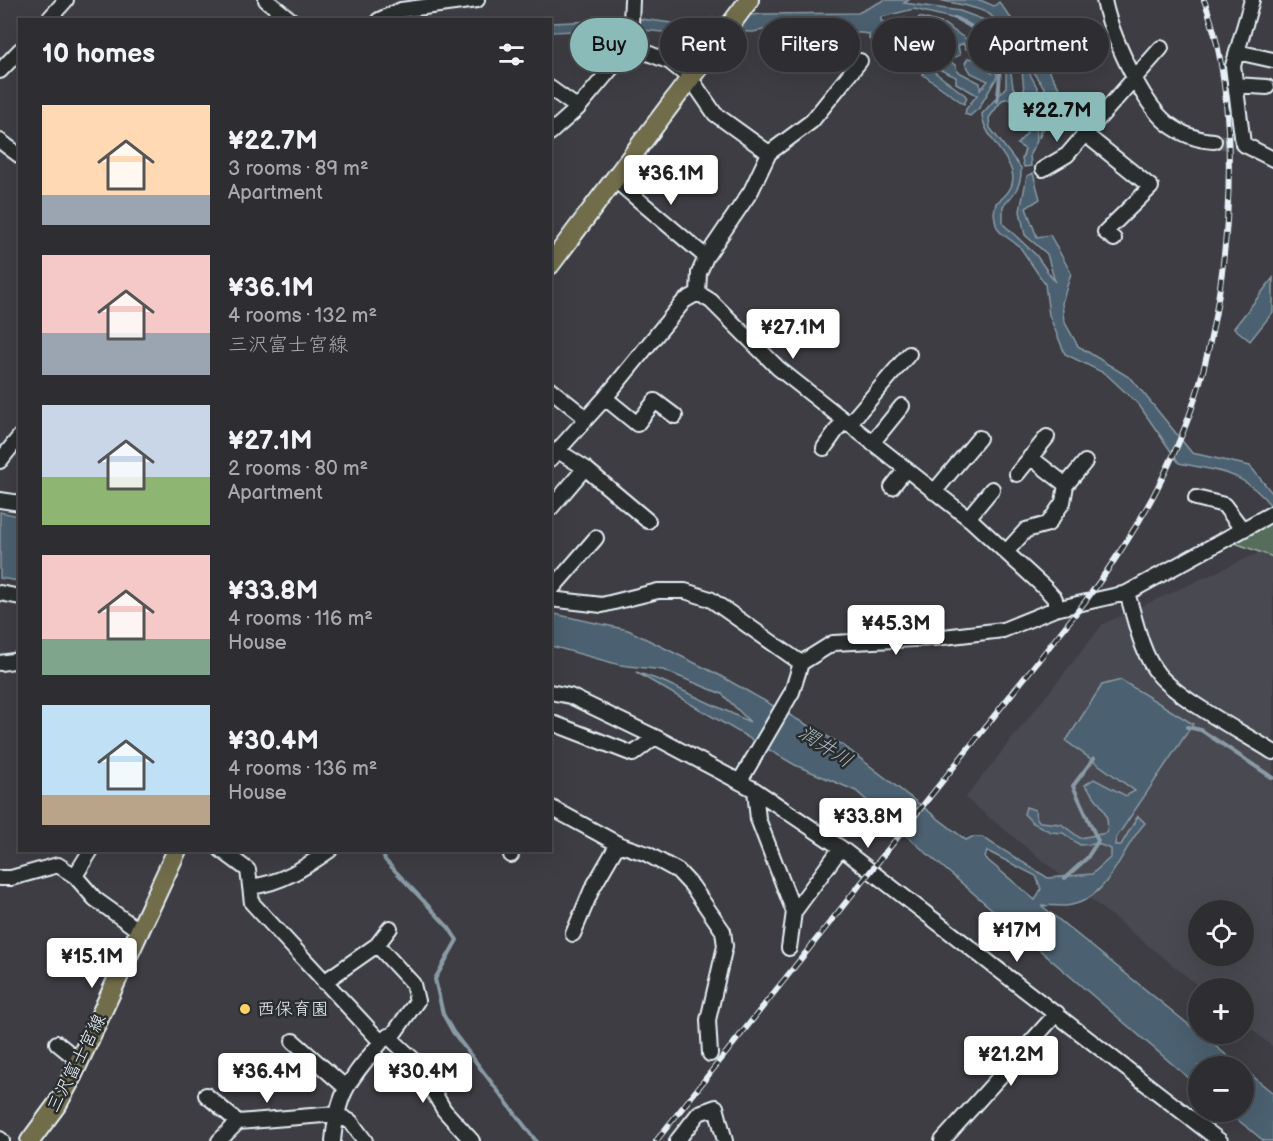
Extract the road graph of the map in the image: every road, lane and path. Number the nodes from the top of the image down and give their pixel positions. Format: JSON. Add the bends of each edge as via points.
{"nodes":[{"id":1,"x":66,"y":0,"type":"edge"},
{"id":2,"x":477,"y":0,"type":"edge"},
{"id":3,"x":1104,"y":0,"type":"edge"},
{"id":4,"x":1252,"y":0,"type":"edge"},
{"id":5,"x":269,"y":1,"type":"edge"},
{"id":6,"x":746,"y":5,"type":"edge"},
{"id":7,"x":413,"y":14,"type":"edge"},
{"id":8,"x":50,"y":18,"type":"edge"},
{"id":9,"x":289,"y":18,"type":"edge"},
{"id":10,"x":390,"y":18,"type":"edge"},
{"id":11,"x":1161,"y":48,"type":"dead end"},
{"id":12,"x":648,"y":50,"type":"edge"},
{"id":13,"x":18,"y":52,"type":"edge"},
{"id":14,"x":1237,"y":52,"type":"junction"},
{"id":15,"x":1273,"y":60,"type":"edge"},
{"id":16,"x":0,"y":71,"type":"edge"},
{"id":17,"x":606,"y":72,"type":"edge"},
{"id":18,"x":851,"y":72,"type":"edge"},
{"id":19,"x":691,"y":79,"type":"junction"},
{"id":20,"x":1135,"y":79,"type":"junction"},
{"id":21,"x":1235,"y":85,"type":"junction"},
{"id":22,"x":1267,"y":87,"type":"dead end"},
{"id":23,"x":552,"y":89,"type":"edge"},
{"id":24,"x":578,"y":108,"type":"junction"},
{"id":25,"x":552,"y":131,"type":"edge"},
{"id":26,"x":1085,"y":134,"type":"junction"},
{"id":27,"x":0,"y":141,"type":"edge"},
{"id":28,"x":1214,"y":141,"type":"tunnel mouth"},
{"id":29,"x":769,"y":153,"type":"junction"},
{"id":30,"x":18,"y":154,"type":"edge"},
{"id":31,"x":1273,"y":159,"type":"edge"},
{"id":32,"x":1043,"y":169,"type":"dead end"},
{"id":33,"x":615,"y":180,"type":"junction"},
{"id":34,"x":1114,"y":239,"type":"dead end"},
{"id":35,"x":706,"y":256,"type":"junction"},
{"id":36,"x":552,"y":262,"type":"edge"},
{"id":37,"x":698,"y":293,"type":"junction"},
{"id":38,"x":909,"y":354,"type":"dead end"},
{"id":39,"x":552,"y":391,"type":"edge"},
{"id":40,"x":605,"y":398,"type":"junction"},
{"id":41,"x":902,"y":406,"type":"dead end"},
{"id":42,"x":675,"y":416,"type":"dead end"},
{"id":43,"x":585,"y":417,"type":"junction"},
{"id":44,"x":846,"y":423,"type":"junction"},
{"id":45,"x":1047,"y":437,"type":"dead end"},
{"id":46,"x":18,"y":438,"type":"edge"},
{"id":47,"x":979,"y":438,"type":"dead end"},
{"id":48,"x":872,"y":443,"type":"junction"},
{"id":49,"x":824,"y":448,"type":"dead end"},
{"id":50,"x":554,"y":455,"type":"edge"},
{"id":51,"x":1030,"y":457,"type":"junction"},
{"id":52,"x":0,"y":461,"type":"edge"},
{"id":53,"x":1085,"y":462,"type":"dead end"},
{"id":54,"x":585,"y":468,"type":"junction"},
{"id":55,"x":906,"y":469,"type":"junction"},
{"id":56,"x":1017,"y":474,"type":"dead end"},
{"id":57,"x":1066,"y":485,"type":"junction"},
{"id":58,"x":892,"y":487,"type":"dead end"},
{"id":59,"x":992,"y":489,"type":"dead end"},
{"id":60,"x":934,"y":492,"type":"junction"},
{"id":61,"x":1196,"y":498,"type":"dead end"},
{"id":62,"x":0,"y":500,"type":"edge"},
{"id":63,"x":18,"y":503,"type":"edge"},
{"id":64,"x":552,"y":507,"type":"edge"},
{"id":65,"x":1269,"y":515,"type":"edge"},
{"id":66,"x":968,"y":518,"type":"junction"},
{"id":67,"x":648,"y":521,"type":"dead end"},
{"id":68,"x":1242,"y":529,"type":"junction"},
{"id":69,"x":596,"y":538,"type":"dead end"},
{"id":70,"x":1006,"y":552,"type":"junction"},
{"id":71,"x":552,"y":589,"type":"edge"},
{"id":72,"x":1127,"y":592,"type":"junction"},
{"id":73,"x":0,"y":593,"type":"edge"},
{"id":74,"x":18,"y":597,"type":"edge"},
{"id":75,"x":552,"y":599,"type":"edge"},
{"id":76,"x":1054,"y":609,"type":"junction"},
{"id":77,"x":18,"y":660,"type":"edge"},
{"id":78,"x":0,"y":663,"type":"edge"},
{"id":79,"x":801,"y":663,"type":"junction"},
{"id":80,"x":552,"y":692,"type":"edge"},
{"id":81,"x":552,"y":723,"type":"edge"},
{"id":82,"x":655,"y":737,"type":"junction"},
{"id":83,"x":1273,"y":752,"type":"edge"},
{"id":84,"x":740,"y":781,"type":"junction"},
{"id":85,"x":755,"y":790,"type":"junction"},
{"id":86,"x":552,"y":808,"type":"edge"},
{"id":87,"x":618,"y":844,"type":"junction"},
{"id":88,"x":841,"y":848,"type":"junction"},
{"id":89,"x":90,"y":852,"type":"edge"},
{"id":90,"x":176,"y":852,"type":"edge"},
{"id":91,"x":224,"y":852,"type":"edge"},
{"id":92,"x":327,"y":852,"type":"edge"},
{"id":93,"x":75,"y":876,"type":"junction"},
{"id":94,"x":0,"y":878,"type":"edge"},
{"id":95,"x":250,"y":887,"type":"junction"},
{"id":96,"x":794,"y":912,"type":"junction"},
{"id":97,"x":390,"y":928,"type":"dead end"},
{"id":98,"x":141,"y":932,"type":"junction"},
{"id":99,"x":573,"y":934,"type":"dead end"},
{"id":100,"x":377,"y":945,"type":"junction"},
{"id":101,"x":789,"y":948,"type":"dead end"},
{"id":102,"x":324,"y":982,"type":"junction"},
{"id":103,"x":1057,"y":1013,"type":"junction"},
{"id":104,"x":386,"y":1040,"type":"junction"},
{"id":105,"x":293,"y":1041,"type":"dead end"},
{"id":106,"x":57,"y":1043,"type":"dead end"},
{"id":107,"x":710,"y":1054,"type":"dead end"},
{"id":108,"x":79,"y":1061,"type":"junction"},
{"id":109,"x":345,"y":1087,"type":"junction"},
{"id":110,"x":206,"y":1095,"type":"dead end"},
{"id":111,"x":336,"y":1114,"type":"junction"},
{"id":112,"x":238,"y":1122,"type":"junction"},
{"id":113,"x":1211,"y":1138,"type":"edge"},
{"id":114,"x":30,"y":1141,"type":"edge"},
{"id":115,"x":219,"y":1141,"type":"edge"},
{"id":116,"x":333,"y":1141,"type":"edge"},
{"id":117,"x":365,"y":1141,"type":"edge"},
{"id":118,"x":472,"y":1141,"type":"edge"},
{"id":119,"x":676,"y":1141,"type":"edge"},
{"id":120,"x":725,"y":1141,"type":"edge"},
{"id":121,"x":942,"y":1141,"type":"edge"}],
"edges":[{"from":1,"to":8,"type":"street"},
{"from":2,"to":7,"type":"street"},
{"from":3,"to":20,"type":"street","via":[[1107,16]]},
{"from":4,"to":14,"type":"street"},
{"from":5,"to":9,"type":"street"},
{"from":6,"to":19,"type":"main road"},
{"from":7,"to":10,"type":"street"},
{"from":11,"to":20,"type":"street"},
{"from":12,"to":19,"type":"street"},
{"from":13,"to":16,"type":"street"},
{"from":14,"to":15,"type":"street"},
{"from":14,"to":21,"type":"street","via":[[1233,66]]},
{"from":17,"to":24,"type":"street"},
{"from":18,"to":29,"type":"street","via":[[812,120]]},
{"from":19,"to":29,"type":"street","via":[[715,114]]},
{"from":19,"to":33,"type":"main road"},
{"from":20,"to":26,"type":"street"},
{"from":20,"to":28,"type":"street","via":[[1166,122],[1197,140]]},
{"from":21,"to":22,"type":"street"},
{"from":21,"to":31,"type":"street","via":[[1243,144]]},
{"from":23,"to":24,"type":"street"},
{"from":24,"to":25,"type":"street"},
{"from":26,"to":32,"type":"street","via":[[1067,155]]},
{"from":26,"to":34,"type":"street","via":[[1151,187],[1105,232]]},
{"from":27,"to":30,"type":"street"},
{"from":29,"to":35,"type":"street","via":[[751,191]]},
{"from":33,"to":35,"type":"street"},
{"from":33,"to":36,"type":"main road"},
{"from":35,"to":37,"type":"street","via":[[699,273]]},
{"from":37,"to":40,"type":"street","via":[[684,301]]},
{"from":37,"to":44,"type":"street","via":[[711,301],[778,368]]},
{"from":38,"to":44,"type":"street"},
{"from":39,"to":43,"type":"street"},
{"from":40,"to":42,"type":"street","via":[[637,424],[655,401]]},
{"from":40,"to":43,"type":"street"},
{"from":41,"to":48,"type":"street"},
{"from":43,"to":50,"type":"street"},
{"from":44,"to":48,"type":"street"},
{"from":44,"to":49,"type":"street"},
{"from":45,"to":51,"type":"street"},
{"from":46,"to":52,"type":"street"},
{"from":47,"to":60,"type":"street"},
{"from":48,"to":55,"type":"street"},
{"from":50,"to":54,"type":"street"},
{"from":51,"to":56,"type":"street"},
{"from":51,"to":57,"type":"street"},
{"from":53,"to":57,"type":"street"},
{"from":54,"to":64,"type":"street"},
{"from":54,"to":67,"type":"street"},
{"from":55,"to":58,"type":"street"},
{"from":55,"to":60,"type":"street"},
{"from":57,"to":70,"type":"street","via":[[1063,502],[1048,524],[1026,530]]},
{"from":59,"to":66,"type":"street"},
{"from":60,"to":66,"type":"street"},
{"from":61,"to":68,"type":"street","via":[[1224,505]]},
{"from":62,"to":63,"type":"street"},
{"from":65,"to":68,"type":"street"},
{"from":66,"to":70,"type":"street"},
{"from":68,"to":72,"type":"street"},
{"from":69,"to":71,"type":"street"},
{"from":70,"to":76,"type":"street","via":[[1055,599]]},
{"from":72,"to":76,"type":"street"},
{"from":72,"to":83,"type":"street","via":[[1143,644],[1157,673],[1177,691]]},
{"from":73,"to":74,"type":"street"},
{"from":75,"to":79,"type":"street","via":[[602,605],[658,591],[692,593],[710,599]]},
{"from":76,"to":79,"type":"street","via":[[1003,630],[833,643]]},
{"from":77,"to":78,"type":"street"},
{"from":79,"to":84,"type":"street","via":[[792,692]]},
{"from":80,"to":82,"type":"street","via":[[570,696]]},
{"from":81,"to":82,"type":"street","via":[[633,754]]},
{"from":82,"to":84,"type":"street"},
{"from":84,"to":85,"type":"street"},
{"from":85,"to":88,"type":"street"},
{"from":85,"to":96,"type":"street","via":[[758,819]]},
{"from":86,"to":87,"type":"street"},
{"from":87,"to":99,"type":"street","via":[[592,889]]},
{"from":87,"to":107,"type":"street","via":[[678,871],[723,932],[726,946],[708,1020]]},
{"from":88,"to":96,"type":"street"},
{"from":88,"to":103,"type":"street"},
{"from":89,"to":93,"type":"street"},
{"from":90,"to":98,"type":"main road","name":"三沢富士宮線"},
{"from":91,"to":95,"type":"street","via":[[248,870]]},
{"from":92,"to":95,"type":"street","via":[[294,874],[272,884]]},
{"from":93,"to":94,"type":"street","via":[[58,865]]},
{"from":93,"to":98,"type":"street","via":[[95,899]]},
{"from":95,"to":102,"type":"street","via":[[252,903]]},
{"from":96,"to":101,"type":"street"},
{"from":97,"to":100,"type":"street"},
{"from":98,"to":108,"type":"main road","name":"三沢富士宮線"},
{"from":100,"to":102,"type":"street"},
{"from":100,"to":104,"type":"street","via":[[413,984],[417,1001]]},
{"from":102,"to":104,"type":"street"},
{"from":103,"to":113,"type":"street"},
{"from":103,"to":121,"type":"street"},
{"from":104,"to":109,"type":"street"},
{"from":104,"to":118,"type":"street","via":[[416,1062],[444,1110]]},
{"from":105,"to":109,"type":"street"},
{"from":106,"to":108,"type":"street"},
{"from":108,"to":114,"type":"main road","name":"三沢富士宮線","via":[[58,1103]]},
{"from":109,"to":111,"type":"street"},
{"from":110,"to":112,"type":"street"},
{"from":111,"to":112,"type":"street"},
{"from":111,"to":116,"type":"street"},
{"from":111,"to":117,"type":"street","via":[[351,1122]]},
{"from":112,"to":115,"type":"street"},
{"from":119,"to":120,"type":"street","via":[[699,1113],[716,1107]]}]}
